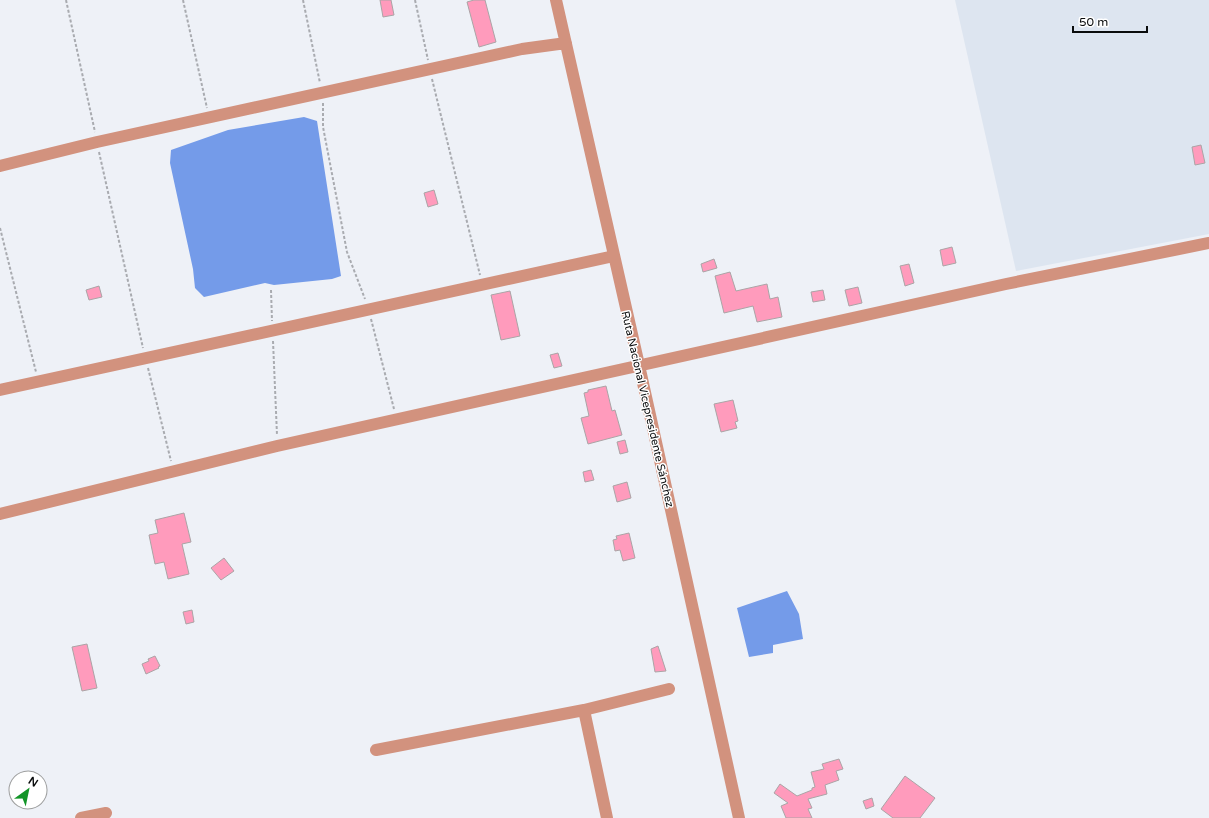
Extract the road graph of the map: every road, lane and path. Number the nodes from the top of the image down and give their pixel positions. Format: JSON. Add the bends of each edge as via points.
{"nodes":[{"id":1,"x":66,"y":0,"type":"edge"},
{"id":2,"x":183,"y":0,"type":"edge"},
{"id":3,"x":303,"y":0,"type":"edge"},
{"id":4,"x":415,"y":0,"type":"edge"},
{"id":5,"x":556,"y":0,"type":"edge"},
{"id":6,"x":566,"y":43,"type":"junction"},
{"id":7,"x":430,"y":69,"type":"junction"},
{"id":8,"x":322,"y":93,"type":"junction"},
{"id":9,"x":209,"y":117,"type":"junction"},
{"id":10,"x":97,"y":142,"type":"junction"},
{"id":11,"x":0,"y":166,"type":"edge"},
{"id":12,"x":0,"y":228,"type":"edge"},
{"id":13,"x":1209,"y":243,"type":"edge"},
{"id":14,"x":614,"y":256,"type":"junction"},
{"id":15,"x":482,"y":284,"type":"junction"},
{"id":16,"x":271,"y":290,"type":"dead end"},
{"id":17,"x":368,"y":309,"type":"junction"},
{"id":18,"x":273,"y":330,"type":"junction"},
{"id":19,"x":145,"y":358,"type":"junction"},
{"id":20,"x":639,"y":365,"type":"junction"},
{"id":21,"x":39,"y":381,"type":"junction"},
{"id":22,"x":0,"y":390,"type":"edge"},
{"id":23,"x":397,"y":419,"type":"junction"},
{"id":24,"x":277,"y":446,"type":"junction"},
{"id":25,"x":174,"y":471,"type":"junction"},
{"id":26,"x":0,"y":514,"type":"edge"},
{"id":27,"x":669,"y":689,"type":"dead end"},
{"id":28,"x":584,"y":710,"type":"junction"},
{"id":29,"x":376,"y":750,"type":"dead end"},
{"id":30,"x":106,"y":813,"type":"dead end"},
{"id":31,"x":603,"y":817,"type":"edge"},
{"id":32,"x":81,"y":818,"type":"edge"},
{"id":33,"x":739,"y":818,"type":"edge"}],
"edges":[{"from":1,"to":10,"type":"path"},
{"from":2,"to":9,"type":"path"},
{"from":3,"to":8,"type":"path"},
{"from":4,"to":7,"type":"path"},
{"from":5,"to":6,"type":"street","name":"Ruta Nacional Vicepresidente Sánchez"},
{"from":6,"to":7,"type":"street","via":[[522,49]]},
{"from":6,"to":14,"type":"street","name":"Ruta Nacional Vicepresidente Sánchez"},
{"from":7,"to":8,"type":"street"},
{"from":7,"to":15,"type":"path"},
{"from":8,"to":9,"type":"street"},
{"from":8,"to":17,"type":"path","via":[[323,127],[347,252]]},
{"from":9,"to":10,"type":"street"},
{"from":10,"to":11,"type":"street"},
{"from":10,"to":19,"type":"path"},
{"from":12,"to":21,"type":"path"},
{"from":13,"to":20,"type":"street","via":[[1006,284]]},
{"from":14,"to":15,"type":"street"},
{"from":14,"to":20,"type":"street","name":"Ruta Nacional Vicepresidente Sánchez"},
{"from":15,"to":17,"type":"street"},
{"from":16,"to":18,"type":"path"},
{"from":17,"to":18,"type":"street"},
{"from":17,"to":23,"type":"path"},
{"from":18,"to":19,"type":"street"},
{"from":18,"to":24,"type":"path"},
{"from":19,"to":21,"type":"street"},
{"from":19,"to":25,"type":"path"},
{"from":20,"to":23,"type":"street"},
{"from":20,"to":33,"type":"street","name":"Ruta Nacional Vicepresidente Sánchez"},
{"from":21,"to":22,"type":"street"},
{"from":23,"to":24,"type":"street"},
{"from":24,"to":25,"type":"street"},
{"from":25,"to":26,"type":"street"},
{"from":27,"to":28,"type":"street"},
{"from":28,"to":29,"type":"street"},
{"from":28,"to":31,"type":"street"},
{"from":30,"to":32,"type":"street"}]}
